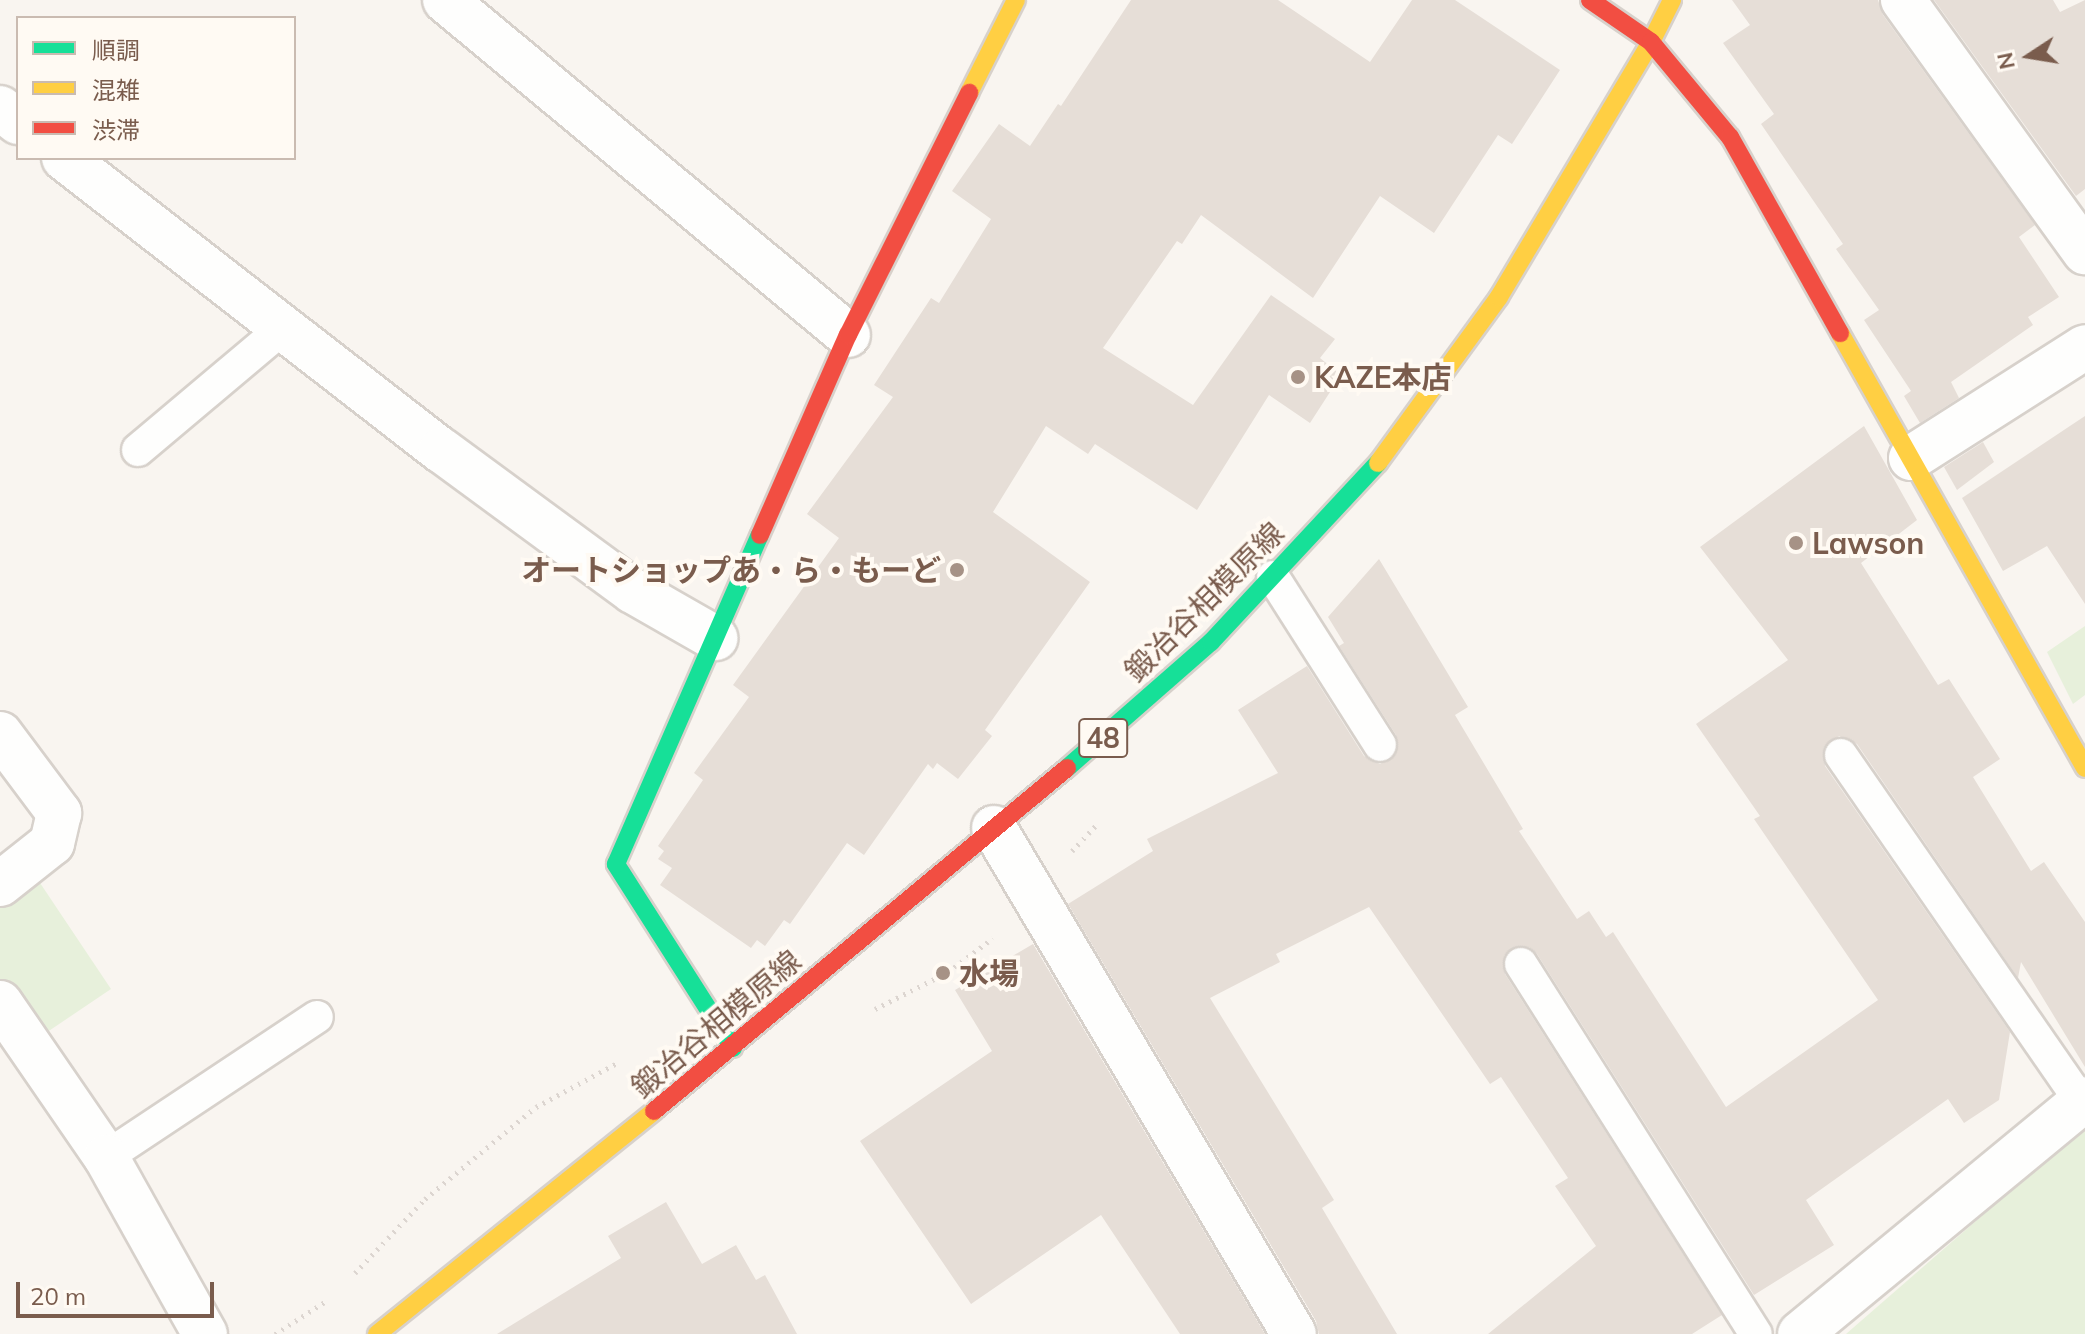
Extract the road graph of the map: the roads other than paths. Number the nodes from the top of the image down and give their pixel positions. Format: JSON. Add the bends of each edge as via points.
{"nodes":[{"id":1,"x":445,"y":0,"type":"edge"},
{"id":2,"x":1016,"y":0,"type":"edge"},
{"id":3,"x":1590,"y":0,"type":"edge"},
{"id":4,"x":1672,"y":0,"type":"edge"},
{"id":5,"x":1903,"y":0,"type":"edge"},
{"id":6,"x":1651,"y":42,"type":"junction"},
{"id":7,"x":0,"y":108,"type":"edge"},
{"id":8,"x":16,"y":120,"type":"edge"},
{"id":9,"x":67,"y":160,"type":"edge"},
{"id":10,"x":2085,"y":252,"type":"edge"},
{"id":11,"x":283,"y":328,"type":"junction"},
{"id":12,"x":848,"y":335,"type":"junction"},
{"id":13,"x":2085,"y":347,"type":"edge"},
{"id":14,"x":138,"y":450,"type":"dead end"},
{"id":15,"x":1911,"y":458,"type":"junction"},
{"id":16,"x":1273,"y":577,"type":"junction"},
{"id":17,"x":715,"y":638,"type":"junction"},
{"id":18,"x":0,"y":734,"type":"edge"},
{"id":19,"x":1380,"y":745,"type":"dead end"},
{"id":20,"x":1841,"y":755,"type":"dead end"},
{"id":21,"x":2085,"y":768,"type":"edge"},
{"id":22,"x":994,"y":828,"type":"junction"},
{"id":23,"x":0,"y":884,"type":"edge"},
{"id":24,"x":1521,"y":964,"type":"dead end"},
{"id":25,"x":0,"y":1003,"type":"edge"},
{"id":26,"x":317,"y":1017,"type":"dead end"},
{"id":27,"x":733,"y":1048,"type":"junction"},
{"id":28,"x":2083,"y":1101,"type":"edge"},
{"id":29,"x":106,"y":1157,"type":"junction"},
{"id":30,"x":205,"y":1334,"type":"edge"},
{"id":31,"x":377,"y":1334,"type":"edge"},
{"id":32,"x":1294,"y":1334,"type":"edge"},
{"id":33,"x":1756,"y":1334,"type":"edge"},
{"id":34,"x":1800,"y":1334,"type":"edge"}],
"edges":[{"from":1,"to":12,"type":"street"},
{"from":2,"to":12,"type":"street"},
{"from":3,"to":6,"type":"street"},
{"from":4,"to":6,"type":"street","name":"鍛冶谷相模原線","number":"48"},
{"from":5,"to":10,"type":"street"},
{"from":6,"to":15,"type":"street","via":[[1730,137]]},
{"from":6,"to":16,"type":"street","name":"鍛冶谷相模原線","number":"48","via":[[1499,297],[1377,464]]},
{"from":7,"to":8,"type":"street"},
{"from":9,"to":11,"type":"street"},
{"from":11,"to":14,"type":"lane"},
{"from":11,"to":17,"type":"street","via":[[633,591]]},
{"from":12,"to":17,"type":"street"},
{"from":13,"to":15,"type":"street"},
{"from":15,"to":21,"type":"street"},
{"from":16,"to":19,"type":"lane"},
{"from":16,"to":22,"type":"street","name":"鍛冶谷相模原線","number":"48","via":[[1211,642]]},
{"from":17,"to":27,"type":"street","via":[[616,864]]},
{"from":18,"to":23,"type":"street","via":[[59,813],[52,843]]},
{"from":20,"to":28,"type":"lane"},
{"from":22,"to":27,"type":"street","name":"鍛冶谷相模原線","number":"48"},
{"from":22,"to":32,"type":"street"},
{"from":24,"to":33,"type":"lane"},
{"from":25,"to":29,"type":"street"},
{"from":26,"to":29,"type":"lane"},
{"from":27,"to":31,"type":"street","name":"鍛冶谷相模原線","number":"48"},
{"from":28,"to":34,"type":"street"},
{"from":29,"to":30,"type":"street"}]}
